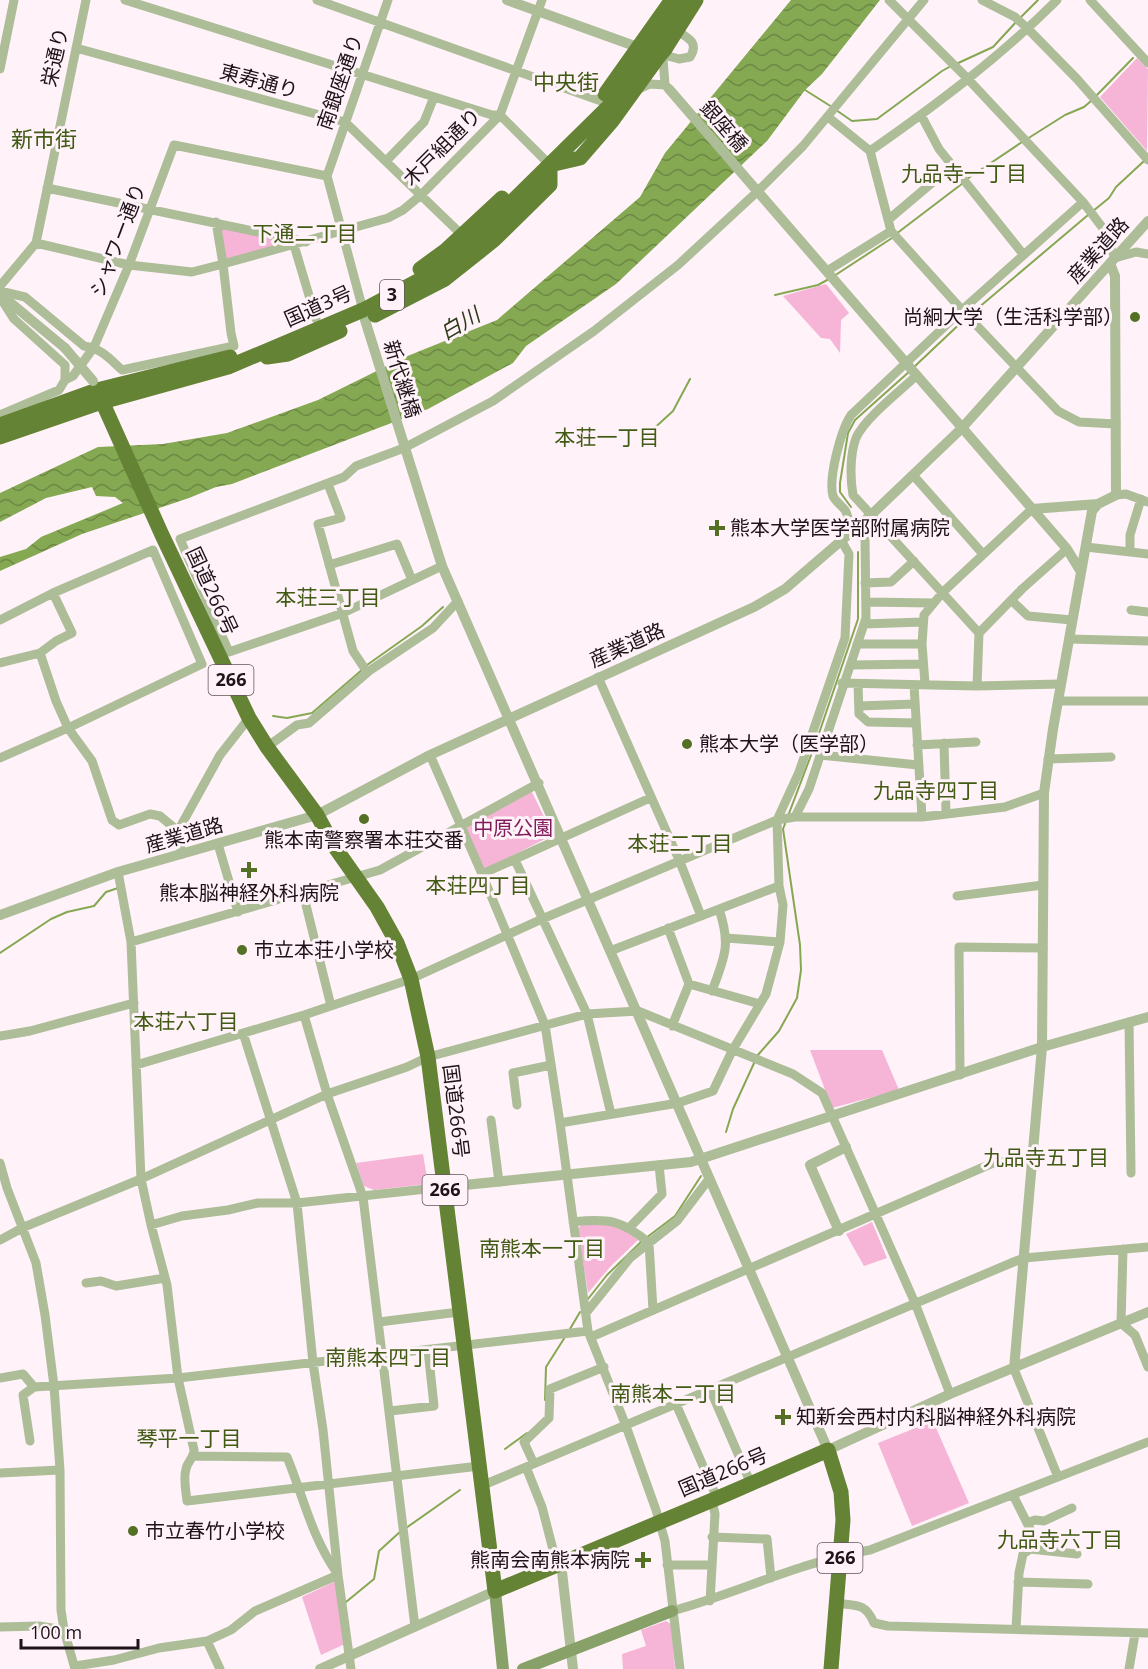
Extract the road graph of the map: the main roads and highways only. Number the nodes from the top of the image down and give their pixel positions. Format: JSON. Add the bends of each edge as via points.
{"nodes":[{"id":1,"x":696,"y":0,"type":"edge"},
{"id":2,"x":678,"y":1,"type":"edge"},
{"id":3,"x":655,"y":52,"type":"junction"},
{"id":4,"x":547,"y":162,"type":"junction"},
{"id":5,"x":363,"y":310,"type":"junction"},
{"id":6,"x":97,"y":391,"type":"junction"},
{"id":7,"x":0,"y":416,"type":"edge"},
{"id":8,"x":0,"y":436,"type":"edge"},
{"id":9,"x":495,"y":1591,"type":"junction"},
{"id":10,"x":672,"y":1611,"type":"road end"},
{"id":11,"x":503,"y":1669,"type":"edge"},
{"id":12,"x":523,"y":1669,"type":"edge"},
{"id":13,"x":831,"y":1669,"type":"edge"}],
"edges":[{"from":1,"to":3,"type":"highway","number":"3","via":[[677,31]]},
{"from":2,"to":3,"type":"highway","name":"国道3号","number":"3"},
{"from":3,"to":4,"type":"highway","name":"国道3号","number":"3","via":[[601,101]]},
{"from":3,"to":4,"type":"highway","name":"国道3号","number":"3","via":[[610,105]]},
{"from":3,"to":4,"type":"highway","number":"3","via":[[635,91],[580,158]]},
{"from":4,"to":5,"type":"highway","name":"国道3号","number":"3","via":[[446,250]]},
{"from":4,"to":5,"type":"highway","name":"国道3号","number":"3","via":[[464,249],[423,278]]},
{"from":5,"to":6,"type":"highway","name":"国道3号","number":"3","via":[[316,319],[224,358]]},
{"from":5,"to":6,"type":"highway","name":"国道3号","number":"3","via":[[228,367],[179,382]]},
{"from":6,"to":7,"type":"highway","name":"国道3号","number":"3"},
{"from":6,"to":8,"type":"highway","name":"国道3号","number":"3"},
{"from":6,"to":9,"type":"highway","name":"国道266号","number":"266","via":[[249,718],[317,815],[397,943],[411,980],[428,1057]]},
{"from":9,"to":11,"type":"main road"},
{"from":9,"to":13,"type":"highway","name":"国道266号","number":"266","via":[[828,1450],[842,1492],[843,1520]]},
{"from":10,"to":12,"type":"main road"}]}
